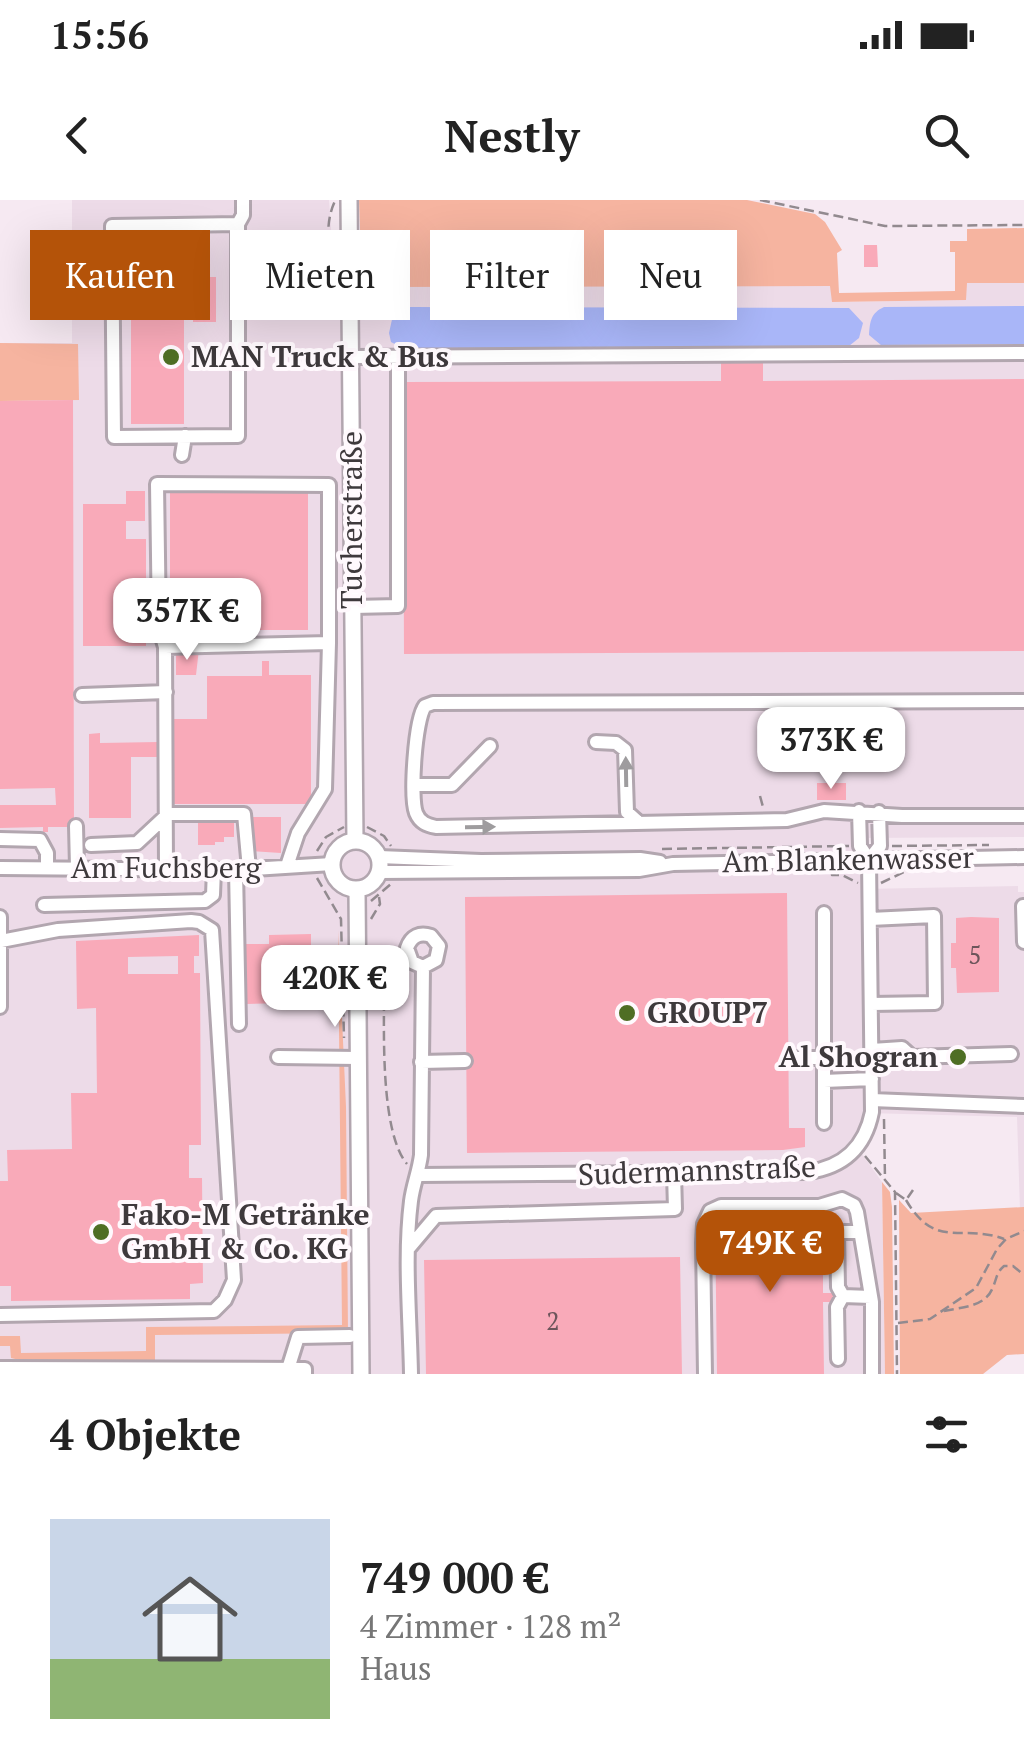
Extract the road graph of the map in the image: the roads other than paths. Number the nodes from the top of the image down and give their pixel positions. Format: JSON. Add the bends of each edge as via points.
{"nodes":[{"id":1,"x":244,"y":200,"type":"edge"},
{"id":2,"x":349,"y":200,"type":"edge"},
{"id":3,"x":234,"y":230,"type":"edge"},
{"id":4,"x":241,"y":230,"type":"edge"},
{"id":5,"x":240,"y":320,"type":"edge"},
{"id":6,"x":1024,"y":353,"type":"edge"},
{"id":7,"x":351,"y":357,"type":"junction"},
{"id":8,"x":398,"y":357,"type":"junction"},
{"id":9,"x":185,"y":436,"type":"junction"},
{"id":10,"x":182,"y":455,"type":"dead end"},
{"id":11,"x":353,"y":607,"type":"junction"},
{"id":12,"x":328,"y":643,"type":"junction"},
{"id":13,"x":166,"y":646,"type":"junction"},
{"id":14,"x":166,"y":692,"type":"junction"},
{"id":15,"x":82,"y":695,"type":"dead end"},
{"id":16,"x":1024,"y":700,"type":"edge"},
{"id":17,"x":596,"y":742,"type":"dead end"},
{"id":18,"x":490,"y":746,"type":"dead end"},
{"id":19,"x":415,"y":785,"type":"junction"},
{"id":20,"x":859,"y":811,"type":"junction"},
{"id":21,"x":879,"y":812,"type":"junction"},
{"id":22,"x":166,"y":815,"type":"junction"},
{"id":23,"x":1024,"y":816,"type":"edge"},
{"id":24,"x":636,"y":821,"type":"junction"},
{"id":25,"x":76,"y":826,"type":"dead end"},
{"id":26,"x":350,"y":832,"type":"junction"},
{"id":27,"x":0,"y":839,"type":"edge"},
{"id":28,"x":90,"y":846,"type":"dead end"},
{"id":29,"x":1024,"y":857,"type":"edge"},
{"id":30,"x":869,"y":860,"type":"junction"},
{"id":31,"x":332,"y":864,"type":"junction"},
{"id":32,"x":387,"y":864,"type":"junction"},
{"id":33,"x":286,"y":866,"type":"junction"},
{"id":34,"x":166,"y":867,"type":"junction"},
{"id":35,"x":0,"y":868,"type":"edge"},
{"id":36,"x":47,"y":868,"type":"junction"},
{"id":37,"x":77,"y":868,"type":"junction"},
{"id":38,"x":230,"y":872,"type":"junction"},
{"id":39,"x":357,"y":896,"type":"junction"},
{"id":40,"x":44,"y":905,"type":"dead end"},
{"id":41,"x":1023,"y":906,"type":"edge"},
{"id":42,"x":824,"y":913,"type":"dead end"},
{"id":43,"x":0,"y":917,"type":"edge"},
{"id":44,"x":870,"y":919,"type":"junction"},
{"id":45,"x":1,"y":941,"type":"edge"},
{"id":46,"x":1024,"y":942,"type":"edge"},
{"id":47,"x":423,"y":967,"type":"dead end"},
{"id":48,"x":871,"y":1004,"type":"junction"},
{"id":49,"x":0,"y":1007,"type":"edge"},
{"id":50,"x":239,"y":1024,"type":"dead end"},
{"id":51,"x":872,"y":1050,"type":"junction"},
{"id":52,"x":1012,"y":1054,"type":"dead end"},
{"id":53,"x":278,"y":1057,"type":"dead end"},
{"id":54,"x":358,"y":1058,"type":"junction"},
{"id":55,"x":790,"y":1058,"type":"dead end"},
{"id":56,"x":824,"y":1058,"type":"junction"},
{"id":57,"x":465,"y":1061,"type":"dead end"},
{"id":58,"x":421,"y":1062,"type":"junction"},
{"id":59,"x":872,"y":1079,"type":"junction"},
{"id":60,"x":824,"y":1081,"type":"junction"},
{"id":61,"x":872,"y":1100,"type":"junction"},
{"id":62,"x":1024,"y":1106,"type":"edge"},
{"id":63,"x":824,"y":1123,"type":"dead end"},
{"id":64,"x":674,"y":1173,"type":"junction"},
{"id":65,"x":419,"y":1175,"type":"junction"},
{"id":66,"x":860,"y":1232,"type":"junction"},
{"id":67,"x":409,"y":1248,"type":"junction"},
{"id":68,"x":843,"y":1296,"type":"junction"},
{"id":69,"x":871,"y":1297,"type":"junction"},
{"id":70,"x":0,"y":1315,"type":"edge"},
{"id":71,"x":350,"y":1336,"type":"dead end"},
{"id":72,"x":838,"y":1359,"type":"dead end"},
{"id":73,"x":0,"y":1368,"type":"edge"},
{"id":74,"x":288,"y":1369,"type":"junction"},
{"id":75,"x":305,"y":1374,"type":"edge"},
{"id":76,"x":361,"y":1374,"type":"edge"},
{"id":77,"x":410,"y":1374,"type":"edge"},
{"id":78,"x":705,"y":1374,"type":"edge"},
{"id":79,"x":872,"y":1374,"type":"edge"}],
"edges":[{"from":1,"to":4,"type":"street"},
{"from":2,"to":7,"type":"main road","name":"Tucherstraße"},
{"from":3,"to":9,"type":"street","via":[[158,219],[112,226],[114,437]]},
{"from":5,"to":9,"type":"street","via":[[238,436]]},
{"from":6,"to":8,"type":"street"},
{"from":7,"to":8,"type":"street"},
{"from":7,"to":11,"type":"main road","name":"Tucherstraße"},
{"from":8,"to":11,"type":"street","via":[[398,606]]},
{"from":9,"to":10,"type":"street"},
{"from":11,"to":26,"type":"main road","name":"Tucherstraße"},
{"from":12,"to":13,"type":"street"},
{"from":12,"to":13,"type":"street","via":[[328,485],[157,484],[159,627]]},
{"from":12,"to":33,"type":"street","via":[[325,789]]},
{"from":13,"to":14,"type":"street"},
{"from":14,"to":15,"type":"street"},
{"from":14,"to":22,"type":"street"},
{"from":16,"to":19,"type":"street","via":[[434,703],[417,720]]},
{"from":24,"to":17,"type":"street","one_way":true,"via":[[627,812],[626,750]]},
{"from":18,"to":19,"type":"street","via":[[452,785]]},
{"from":19,"to":24,"type":"street","one_way":true,"via":[[416,814],[436,827]]},
{"from":20,"to":21,"type":"street"},
{"from":20,"to":24,"type":"street","via":[[786,820]]},
{"from":20,"to":30,"type":"street","via":[[860,846]]},
{"from":21,"to":23,"type":"street"},
{"from":21,"to":30,"type":"street","via":[[880,846]]},
{"from":22,"to":28,"type":"street","via":[[137,843]]},
{"from":22,"to":34,"type":"street"},
{"from":22,"to":38,"type":"street","via":[[244,814]]},
{"from":25,"to":37,"type":"street"},
{"from":26,"to":31,"type":"main road"},
{"from":26,"to":32,"type":"main road"},
{"from":27,"to":36,"type":"street","via":[[40,840]]},
{"from":29,"to":30,"type":"street","name":"Am Blankenwasser"},
{"from":30,"to":32,"type":"street","name":"Am Blankenwasser","via":[[639,870]]},
{"from":30,"to":44,"type":"street","name":"Sudermannstraße"},
{"from":31,"to":33,"type":"street","name":"Am Fuchsberg"},
{"from":31,"to":39,"type":"main road","via":[[336,880]]},
{"from":32,"to":39,"type":"main road"},
{"from":33,"to":38,"type":"street","name":"Am Fuchsberg"},
{"from":34,"to":37,"type":"street","name":"Am Fuchsberg"},
{"from":34,"to":38,"type":"street","name":"Am Fuchsberg"},
{"from":35,"to":36,"type":"street","name":"Am Fuchsberg"},
{"from":36,"to":37,"type":"street","name":"Am Fuchsberg"},
{"from":38,"to":40,"type":"street","via":[[205,901]]},
{"from":38,"to":50,"type":"street"},
{"from":39,"to":54,"type":"main road"},
{"from":41,"to":46,"type":"street"},
{"from":42,"to":56,"type":"street"},
{"from":43,"to":45,"type":"street"},
{"from":44,"to":48,"type":"street","name":"Sudermannstraße"},
{"from":44,"to":48,"type":"street","via":[[934,916],[935,1002]]},
{"from":45,"to":49,"type":"street"},
{"from":45,"to":70,"type":"street","via":[[191,921],[212,930],[234,1280],[214,1311]]},
{"from":47,"to":58,"type":"street"},
{"from":48,"to":51,"type":"street","name":"Sudermannstraße"},
{"from":51,"to":52,"type":"street","via":[[902,1048],[912,1057]]},
{"from":51,"to":59,"type":"street","name":"Sudermannstraße"},
{"from":53,"to":54,"type":"street"},
{"from":54,"to":76,"type":"main road"},
{"from":55,"to":56,"type":"street"},
{"from":56,"to":60,"type":"street"},
{"from":57,"to":58,"type":"street"},
{"from":58,"to":65,"type":"street"},
{"from":59,"to":60,"type":"street"},
{"from":59,"to":61,"type":"street","name":"Sudermannstraße"},
{"from":60,"to":63,"type":"street"},
{"from":61,"to":62,"type":"street"},
{"from":61,"to":64,"type":"street","name":"Sudermannstraße","via":[[858,1147],[823,1170]]},
{"from":64,"to":65,"type":"street","name":"Sudermannstraße"},
{"from":64,"to":67,"type":"street","via":[[675,1209],[436,1216]]},
{"from":65,"to":67,"type":"street"},
{"from":66,"to":68,"type":"street","via":[[837,1232]]},
{"from":66,"to":69,"type":"street"},
{"from":66,"to":78,"type":"street","via":[[854,1205],[842,1200],[710,1210],[704,1224]]},
{"from":67,"to":77,"type":"street"},
{"from":68,"to":69,"type":"street"},
{"from":68,"to":72,"type":"street","via":[[837,1307]]},
{"from":69,"to":79,"type":"street"},
{"from":71,"to":74,"type":"street","via":[[298,1336]]},
{"from":73,"to":74,"type":"street"},
{"from":74,"to":75,"type":"street"}]}
